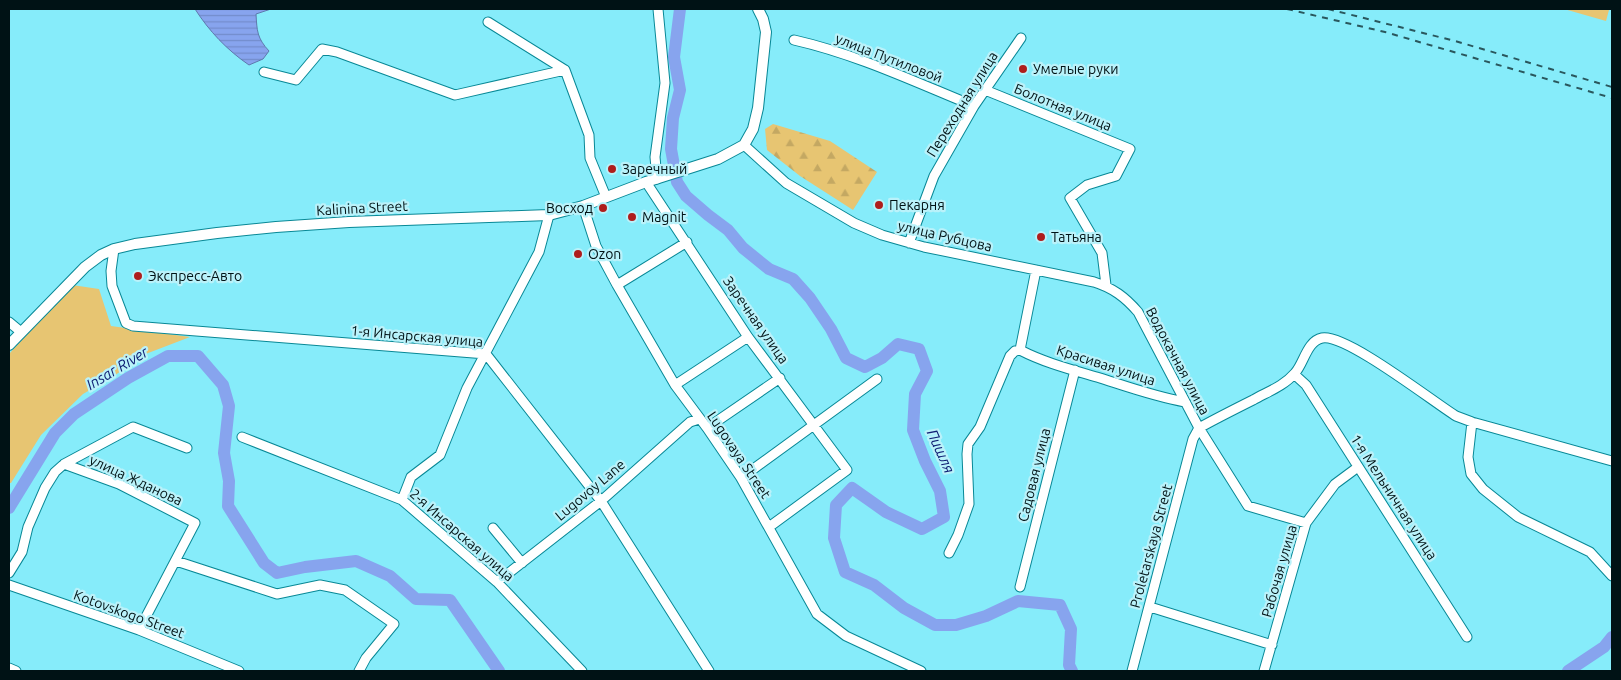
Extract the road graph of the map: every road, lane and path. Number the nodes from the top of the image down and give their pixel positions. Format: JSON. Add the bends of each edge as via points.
{"nodes":[{"id":1,"x":658,"y":9,"type":"edge"},
{"id":2,"x":758,"y":9,"type":"edge"},
{"id":3,"x":488,"y":22,"type":"dead end"},
{"id":4,"x":1022,"y":38,"type":"dead end"},
{"id":5,"x":794,"y":40,"type":"dead end"},
{"id":6,"x":565,"y":70,"type":"junction"},
{"id":7,"x":264,"y":72,"type":"dead end"},
{"id":8,"x":985,"y":90,"type":"junction"},
{"id":9,"x":974,"y":106,"type":"junction"},
{"id":10,"x":744,"y":145,"type":"junction"},
{"id":11,"x":662,"y":178,"type":"junction"},
{"id":12,"x":646,"y":182,"type":"junction"},
{"id":13,"x":606,"y":197,"type":"junction"},
{"id":14,"x":583,"y":206,"type":"junction"},
{"id":15,"x":549,"y":215,"type":"junction"},
{"id":16,"x":687,"y":242,"type":"junction"},
{"id":17,"x":909,"y":243,"type":"junction"},
{"id":18,"x":114,"y":249,"type":"junction"},
{"id":19,"x":1036,"y":270,"type":"junction"},
{"id":20,"x":617,"y":286,"type":"junction"},
{"id":21,"x":1106,"y":286,"type":"junction"},
{"id":22,"x":9,"y":322,"type":"edge"},
{"id":23,"x":22,"y":332,"type":"junction"},
{"id":24,"x":748,"y":337,"type":"junction"},
{"id":25,"x":9,"y":345,"type":"edge"},
{"id":26,"x":1020,"y":350,"type":"junction"},
{"id":27,"x":486,"y":354,"type":"junction"},
{"id":28,"x":1075,"y":370,"type":"junction"},
{"id":29,"x":1294,"y":374,"type":"junction"},
{"id":30,"x":780,"y":378,"type":"junction"},
{"id":31,"x":877,"y":379,"type":"dead end"},
{"id":32,"x":675,"y":385,"type":"junction"},
{"id":33,"x":1185,"y":402,"type":"junction"},
{"id":34,"x":699,"y":418,"type":"junction"},
{"id":35,"x":1472,"y":422,"type":"junction"},
{"id":36,"x":814,"y":424,"type":"junction"},
{"id":37,"x":707,"y":428,"type":"junction"},
{"id":38,"x":1199,"y":428,"type":"junction"},
{"id":39,"x":242,"y":437,"type":"dead end"},
{"id":40,"x":187,"y":448,"type":"dead end"},
{"id":41,"x":1612,"y":461,"type":"edge"},
{"id":42,"x":64,"y":464,"type":"junction"},
{"id":43,"x":1358,"y":467,"type":"junction"},
{"id":44,"x":740,"y":478,"type":"junction"},
{"id":45,"x":402,"y":500,"type":"junction"},
{"id":46,"x":601,"y":501,"type":"junction"},
{"id":47,"x":1306,"y":523,"type":"junction"},
{"id":48,"x":770,"y":527,"type":"junction"},
{"id":49,"x":493,"y":528,"type":"dead end"},
{"id":50,"x":949,"y":554,"type":"dead end"},
{"id":51,"x":176,"y":561,"type":"junction"},
{"id":52,"x":522,"y":563,"type":"junction"},
{"id":53,"x":9,"y":573,"type":"edge"},
{"id":54,"x":1612,"y":576,"type":"edge"},
{"id":55,"x":497,"y":582,"type":"junction"},
{"id":56,"x":9,"y":585,"type":"edge"},
{"id":57,"x":1020,"y":586,"type":"dead end"},
{"id":58,"x":1150,"y":607,"type":"junction"},
{"id":59,"x":139,"y":630,"type":"junction"},
{"id":60,"x":1468,"y":637,"type":"dead end"},
{"id":61,"x":1272,"y":645,"type":"junction"},
{"id":62,"x":9,"y":668,"type":"edge"},
{"id":63,"x":16,"y":671,"type":"edge"},
{"id":64,"x":239,"y":671,"type":"edge"},
{"id":65,"x":359,"y":671,"type":"edge"},
{"id":66,"x":582,"y":671,"type":"edge"},
{"id":67,"x":709,"y":671,"type":"edge"},
{"id":68,"x":921,"y":671,"type":"edge"},
{"id":69,"x":1132,"y":671,"type":"edge"},
{"id":70,"x":1264,"y":671,"type":"edge"}],
"edges":[{"from":1,"to":11,"type":"street","via":[[664,83],[656,157]]},
{"from":2,"to":10,"type":"main road","via":[[764,19],[765,47],[758,108],[753,129]]},
{"from":3,"to":6,"type":"street"},
{"from":4,"to":8,"type":"street","name":"Переходная улица"},
{"from":5,"to":9,"type":"street","name":"улица Путиловой","via":[[864,62]]},
{"from":6,"to":7,"type":"street","via":[[455,95],[322,49],[296,80]]},
{"from":6,"to":13,"type":"street","via":[[589,136],[590,158]]},
{"from":8,"to":9,"type":"street","name":"Переходная улица"},
{"from":8,"to":21,"type":"street","name":"Болотная улица","via":[[1130,149],[1116,176],[1087,185],[1070,198],[1102,253]]},
{"from":9,"to":17,"type":"street","name":"Переходная улица","via":[[934,176]]},
{"from":10,"to":11,"type":"main road","name":"Kalinina Street","via":[[718,159]]},
{"from":10,"to":17,"type":"street","name":"улица Рубцова","via":[[786,183],[854,223]]},
{"from":11,"to":12,"type":"main road","name":"Kalinina Street"},
{"from":12,"to":13,"type":"main road","name":"Kalinina Street"},
{"from":12,"to":16,"type":"street","name":"Заречная улица"},
{"from":13,"to":14,"type":"main road","name":"Kalinina Street"},
{"from":14,"to":15,"type":"main road","name":"Kalinina Street"},
{"from":14,"to":20,"type":"street","name":"Lugovaya Street","via":[[596,246]]},
{"from":15,"to":18,"type":"main road","name":"Kalinina Street","via":[[276,227],[216,232]]},
{"from":15,"to":27,"type":"street","via":[[539,252]]},
{"from":16,"to":20,"type":"street"},
{"from":16,"to":24,"type":"street","name":"Заречная улица"},
{"from":17,"to":19,"type":"street","name":"улица Рубцова"},
{"from":18,"to":23,"type":"main road","name":"Kalinina Street","via":[[85,268]]},
{"from":18,"to":27,"type":"street","name":"1-я Инсарская улица","via":[[112,286],[126,323],[133,326]]},
{"from":19,"to":21,"type":"street","name":"улица Рубцова"},
{"from":19,"to":26,"type":"street"},
{"from":20,"to":32,"type":"street","name":"Lugovaya Street"},
{"from":21,"to":33,"type":"street","name":"Водокачная улица","via":[[1126,298],[1138,312]]},
{"from":22,"to":23,"type":"street"},
{"from":23,"to":25,"type":"main road","name":"Kalinina Street"},
{"from":24,"to":30,"type":"street","name":"Заречная улица"},
{"from":24,"to":32,"type":"street"},
{"from":26,"to":28,"type":"street","name":"Красивая улица"},
{"from":26,"to":50,"type":"street","via":[[1010,356],[980,427],[968,444],[969,504]]},
{"from":27,"to":45,"type":"street","via":[[467,388],[440,455],[411,477]]},
{"from":27,"to":46,"type":"street","name":"1-я Инсарская улица"},
{"from":28,"to":33,"type":"street","name":"Красивая улица"},
{"from":28,"to":57,"type":"street","name":"Садовая улица"},
{"from":29,"to":35,"type":"street","via":[[1315,341],[1323,338],[1336,340],[1363,353],[1456,416]]},
{"from":29,"to":38,"type":"street","via":[[1278,387]]},
{"from":29,"to":43,"type":"street","name":"1-я Мельничная улица","via":[[1306,385]]},
{"from":30,"to":36,"type":"street","name":"Заречная улица"},
{"from":30,"to":37,"type":"street"},
{"from":31,"to":36,"type":"street"},
{"from":32,"to":34,"type":"street","name":"Lugovaya Street"},
{"from":33,"to":38,"type":"street","name":"Водокачная улица"},
{"from":34,"to":37,"type":"street","name":"Lugovaya Street"},
{"from":34,"to":46,"type":"street","name":"Lugovoy Lane","via":[[690,422]]},
{"from":35,"to":41,"type":"street"},
{"from":35,"to":54,"type":"street","via":[[1468,457],[1471,474],[1483,489],[1518,516],[1590,552]]},
{"from":36,"to":44,"type":"street"},
{"from":36,"to":48,"type":"street","name":"Заречная улица","via":[[846,470]]},
{"from":37,"to":44,"type":"street","name":"Lugovaya Street"},
{"from":38,"to":47,"type":"street","name":"Водокачная улица","via":[[1248,506]]},
{"from":38,"to":58,"type":"street","name":"Proletarskaya Street","via":[[1193,439]]},
{"from":39,"to":45,"type":"street","name":"2-я Инсарская улица"},
{"from":40,"to":42,"type":"street","via":[[132,426]]},
{"from":42,"to":51,"type":"street","name":"улица Жданова","via":[[119,484],[195,523]]},
{"from":42,"to":53,"type":"street","via":[[45,488],[28,527],[22,552]]},
{"from":43,"to":47,"type":"street","name":"Рабочая улица","via":[[1335,484]]},
{"from":43,"to":60,"type":"street","name":"1-я Мельничная улица"},
{"from":44,"to":48,"type":"street","name":"Lugovaya Street"},
{"from":45,"to":55,"type":"street","name":"2-я Инсарская улица"},
{"from":46,"to":52,"type":"street","name":"Lugovoy Lane"},
{"from":46,"to":67,"type":"street","name":"1-я Инсарская улица"},
{"from":47,"to":61,"type":"street","name":"Рабочая улица"},
{"from":48,"to":68,"type":"street","name":"Lugovaya Street","via":[[817,614],[846,636]]},
{"from":49,"to":52,"type":"street"},
{"from":51,"to":59,"type":"street"},
{"from":51,"to":65,"type":"street","via":[[277,594],[320,585],[345,590],[394,624]]},
{"from":52,"to":55,"type":"street","name":"Lugovoy Lane"},
{"from":55,"to":66,"type":"street","name":"2-я Инсарская улица"},
{"from":56,"to":59,"type":"street","name":"Kotovskogo Street"},
{"from":58,"to":61,"type":"street"},
{"from":58,"to":69,"type":"street","name":"Proletarskaya Street"},
{"from":59,"to":64,"type":"street","name":"Kotovskogo Street"},
{"from":61,"to":70,"type":"street","name":"Рабочая улица"},
{"from":62,"to":63,"type":"street"}]}
